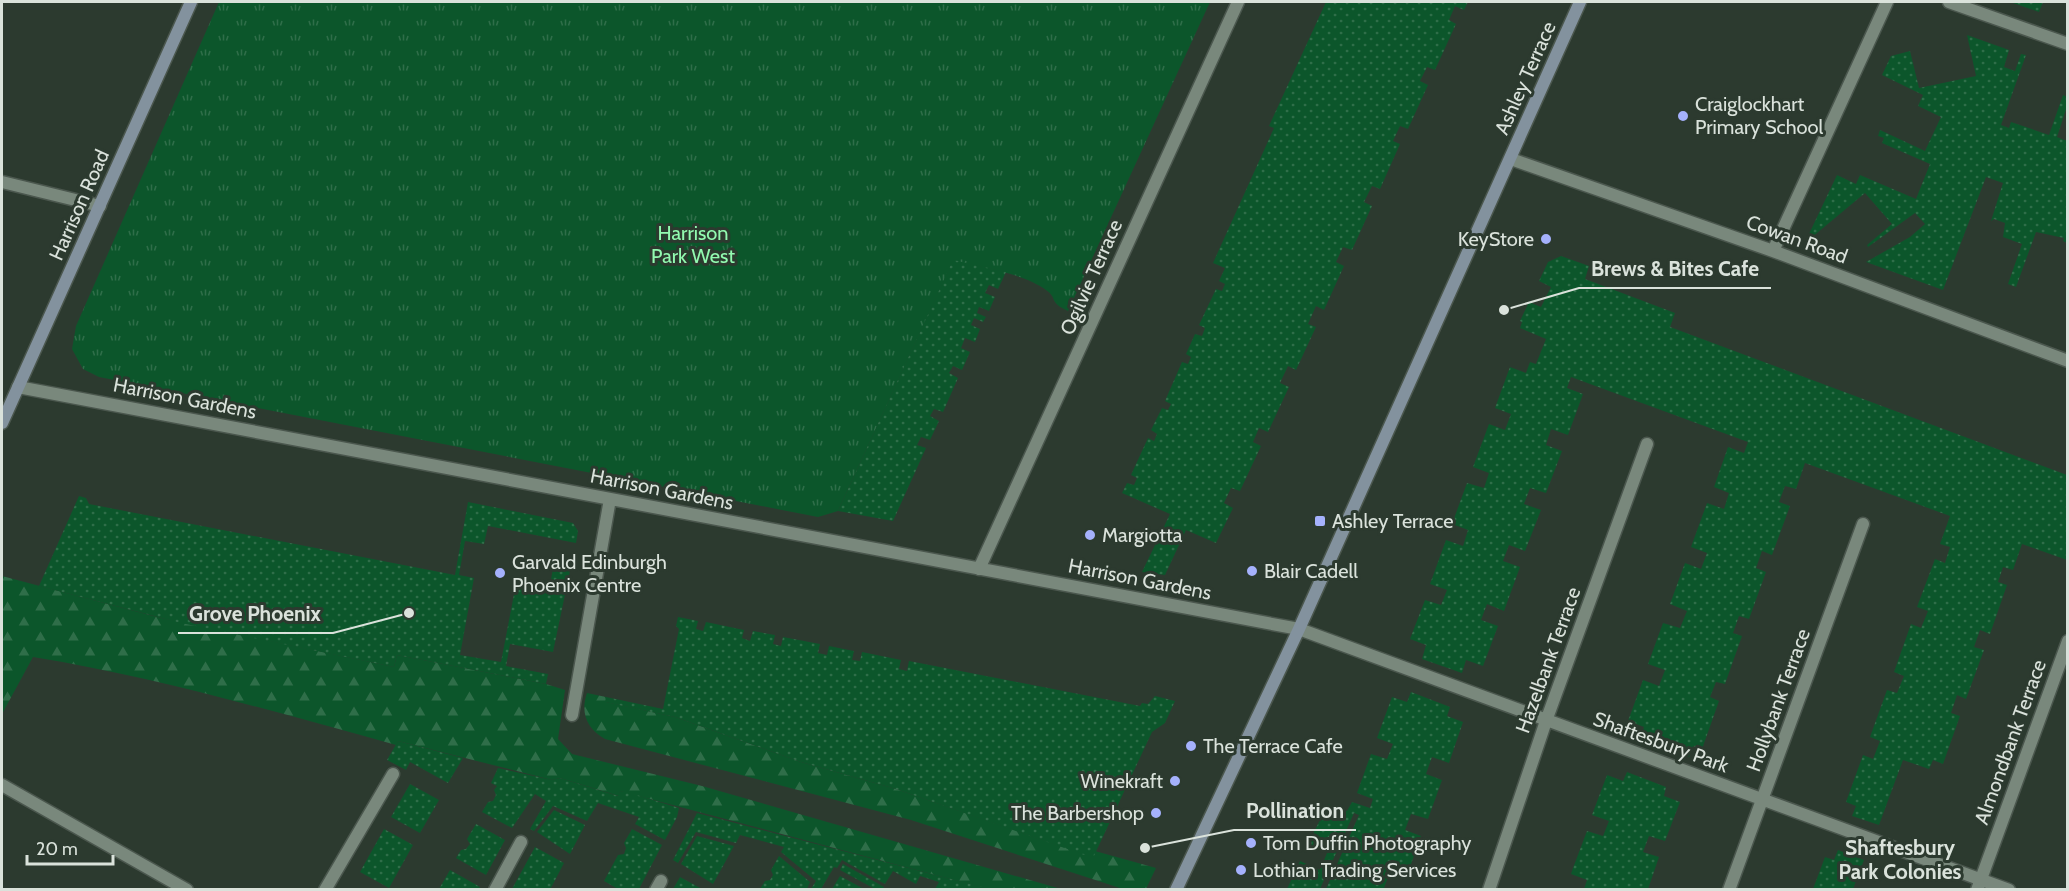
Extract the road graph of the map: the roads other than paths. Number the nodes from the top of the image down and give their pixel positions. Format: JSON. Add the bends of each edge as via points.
{"nodes":[{"id":1,"x":191,"y":2,"type":"edge"},
{"id":2,"x":1238,"y":2,"type":"edge"},
{"id":3,"x":1580,"y":2,"type":"edge"},
{"id":4,"x":1887,"y":2,"type":"edge"},
{"id":5,"x":1949,"y":2,"type":"edge"},
{"id":6,"x":2067,"y":44,"type":"edge"},
{"id":7,"x":1511,"y":159,"type":"junction"},
{"id":8,"x":2,"y":182,"type":"edge"},
{"id":9,"x":100,"y":206,"type":"junction"},
{"id":10,"x":1773,"y":251,"type":"junction"},
{"id":11,"x":2067,"y":361,"type":"edge"},
{"id":12,"x":18,"y":387,"type":"junction"},
{"id":13,"x":2,"y":423,"type":"edge"},
{"id":14,"x":1647,"y":444,"type":"dead end"},
{"id":15,"x":610,"y":499,"type":"junction"},
{"id":16,"x":1863,"y":524,"type":"dead end"},
{"id":17,"x":979,"y":569,"type":"junction"},
{"id":18,"x":1299,"y":629,"type":"junction"},
{"id":19,"x":2067,"y":641,"type":"edge"},
{"id":20,"x":572,"y":715,"type":"dead end"},
{"id":21,"x":1546,"y":721,"type":"junction"},
{"id":22,"x":393,"y":774,"type":"dead end"},
{"id":23,"x":2,"y":785,"type":"edge"},
{"id":24,"x":1761,"y":801,"type":"junction"},
{"id":25,"x":521,"y":842,"type":"dead end"},
{"id":26,"x":1979,"y":884,"type":"edge"},
{"id":27,"x":187,"y":890,"type":"edge"},
{"id":28,"x":325,"y":890,"type":"edge"},
{"id":29,"x":495,"y":890,"type":"edge"},
{"id":30,"x":1176,"y":890,"type":"edge"},
{"id":31,"x":1489,"y":890,"type":"edge"},
{"id":32,"x":1729,"y":890,"type":"edge"},
{"id":33,"x":2009,"y":890,"type":"edge"}],
"edges":[{"from":1,"to":9,"type":"street","name":"Harrison Road"},
{"from":2,"to":17,"type":"street","name":"Ogilvie Terrace"},
{"from":3,"to":7,"type":"street","name":"Ashley Terrace"},
{"from":4,"to":10,"type":"street"},
{"from":5,"to":6,"type":"street"},
{"from":7,"to":10,"type":"street","name":"Cowan Road"},
{"from":7,"to":18,"type":"street","name":"Ashley Terrace"},
{"from":8,"to":9,"type":"street"},
{"from":9,"to":12,"type":"street","name":"Harrison Road"},
{"from":10,"to":11,"type":"street","name":"Cowan Road"},
{"from":12,"to":13,"type":"street","name":"Harrison Road"},
{"from":12,"to":15,"type":"street","name":"Harrison Gardens"},
{"from":14,"to":21,"type":"street","name":"Hazelbank Terrace"},
{"from":15,"to":17,"type":"street","name":"Harrison Gardens"},
{"from":15,"to":20,"type":"street"},
{"from":16,"to":24,"type":"street","name":"Hollybank Terrace"},
{"from":17,"to":18,"type":"street","name":"Harrison Gardens"},
{"from":18,"to":21,"type":"street","name":"Shaftesbury Park"},
{"from":18,"to":30,"type":"street","name":"Ashley Terrace"},
{"from":19,"to":26,"type":"street","name":"Almondbank Terrace"},
{"from":21,"to":24,"type":"street","name":"Shaftesbury Park"},
{"from":21,"to":31,"type":"street","name":"Hazelbank Terrace"},
{"from":22,"to":28,"type":"street"},
{"from":23,"to":27,"type":"street"},
{"from":24,"to":26,"type":"street","name":"Shaftesbury Park"},
{"from":24,"to":32,"type":"street","name":"Hollybank Terrace"},
{"from":25,"to":29,"type":"street"},
{"from":26,"to":33,"type":"street","name":"Shaftesbury Park"}]}
